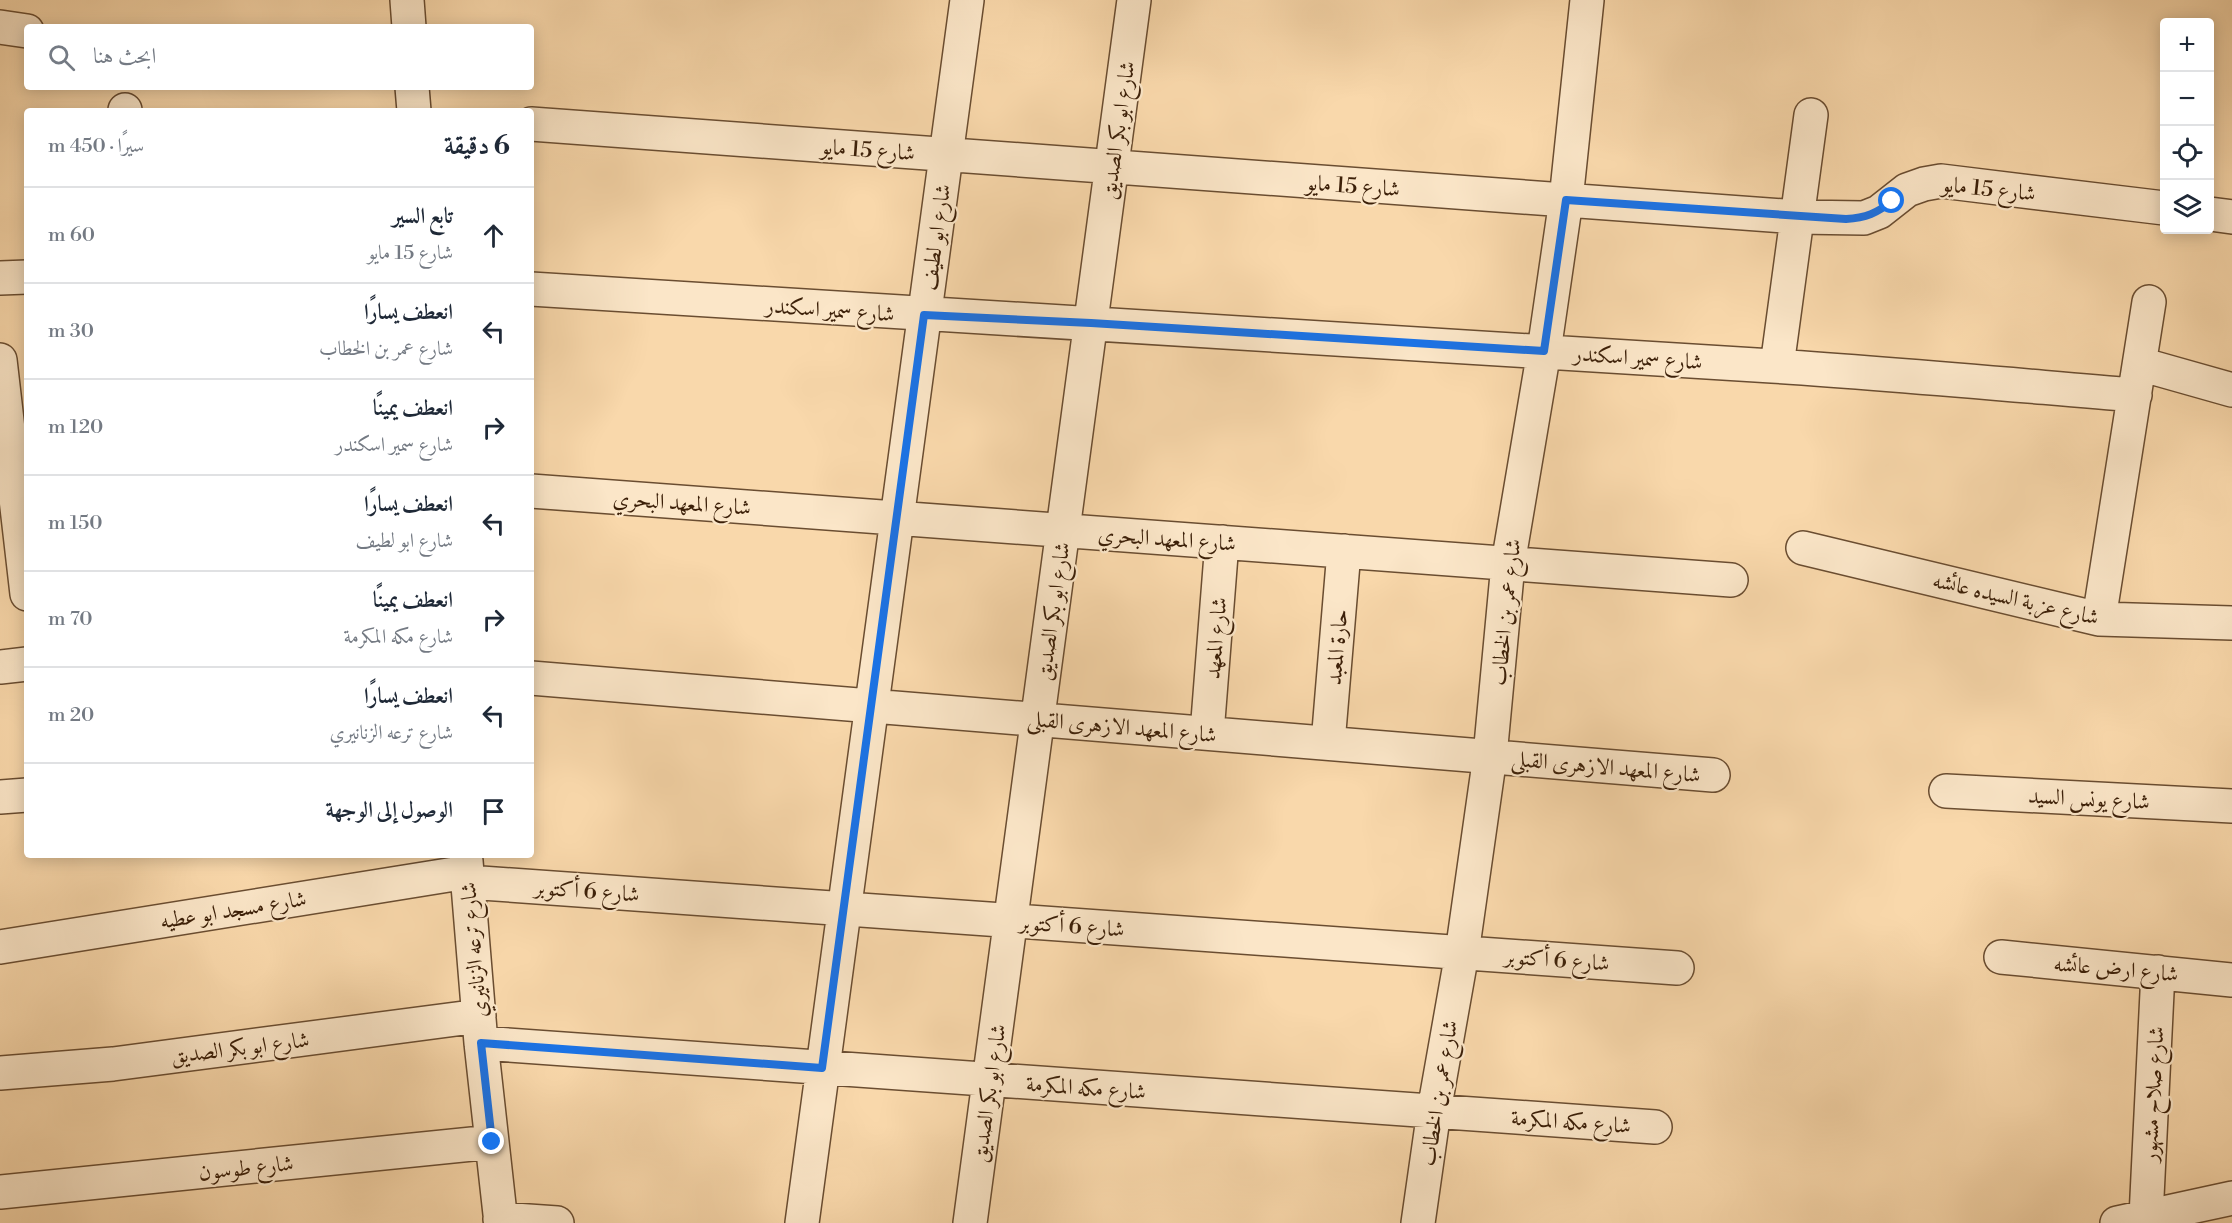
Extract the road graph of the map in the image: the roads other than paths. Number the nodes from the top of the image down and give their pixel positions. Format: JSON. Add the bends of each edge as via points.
{"nodes":[{"id":1,"x":407,"y":0,"type":"edge"},
{"id":2,"x":967,"y":0,"type":"edge"},
{"id":3,"x":1134,"y":0,"type":"edge"},
{"id":4,"x":1587,"y":0,"type":"edge"},
{"id":5,"x":409,"y":24,"type":"edge"},
{"id":6,"x":0,"y":27,"type":"edge"},
{"id":7,"x":24,"y":31,"type":"edge"},
{"id":8,"x":412,"y":90,"type":"edge"},
{"id":9,"x":414,"y":108,"type":"edge"},
{"id":10,"x":1811,"y":115,"type":"dead end"},
{"id":11,"x":534,"y":124,"type":"edge"},
{"id":12,"x":946,"y":155,"type":"junction"},
{"id":13,"x":1112,"y":167,"type":"junction"},
{"id":14,"x":1566,"y":200,"type":"junction"},
{"id":15,"x":2160,"y":208,"type":"edge"},
{"id":16,"x":2214,"y":215,"type":"edge"},
{"id":17,"x":1797,"y":217,"type":"junction"},
{"id":18,"x":2232,"y":217,"type":"edge"},
{"id":19,"x":24,"y":277,"type":"edge"},
{"id":20,"x":0,"y":278,"type":"edge"},
{"id":21,"x":534,"y":289,"type":"edge"},
{"id":22,"x":2149,"y":303,"type":"dead end"},
{"id":23,"x":924,"y":315,"type":"junction"},
{"id":24,"x":1091,"y":323,"type":"junction"},
{"id":25,"x":1544,"y":351,"type":"junction"},
{"id":26,"x":0,"y":360,"type":"edge"},
{"id":27,"x":1777,"y":366,"type":"junction"},
{"id":28,"x":2137,"y":379,"type":"junction"},
{"id":29,"x":2232,"y":390,"type":"edge"},
{"id":30,"x":16,"y":403,"type":"edge"},
{"id":31,"x":534,"y":491,"type":"edge"},
{"id":32,"x":22,"y":513,"type":"edge"},
{"id":33,"x":897,"y":518,"type":"junction"},
{"id":34,"x":1063,"y":530,"type":"junction"},
{"id":35,"x":1222,"y":542,"type":"junction"},
{"id":36,"x":1803,"y":548,"type":"dead end"},
{"id":37,"x":1344,"y":551,"type":"junction"},
{"id":38,"x":11,"y":559,"type":"edge"},
{"id":39,"x":1508,"y":564,"type":"junction"},
{"id":40,"x":1731,"y":580,"type":"dead end"},
{"id":41,"x":24,"y":587,"type":"edge"},
{"id":42,"x":2100,"y":619,"type":"junction"},
{"id":43,"x":2232,"y":619,"type":"edge"},
{"id":44,"x":24,"y":664,"type":"edge"},
{"id":45,"x":0,"y":666,"type":"edge"},
{"id":46,"x":534,"y":678,"type":"edge"},
{"id":47,"x":872,"y":706,"type":"junction"},
{"id":48,"x":1038,"y":719,"type":"junction"},
{"id":49,"x":1207,"y":733,"type":"junction"},
{"id":50,"x":1328,"y":743,"type":"junction"},
{"id":51,"x":1490,"y":756,"type":"junction"},
{"id":52,"x":1713,"y":775,"type":"dead end"},
{"id":53,"x":1946,"y":791,"type":"dead end"},
{"id":54,"x":24,"y":795,"type":"edge"},
{"id":55,"x":0,"y":797,"type":"edge"},
{"id":56,"x":2232,"y":806,"type":"edge"},
{"id":57,"x":466,"y":870,"type":"edge"},
{"id":58,"x":844,"y":909,"type":"junction"},
{"id":59,"x":1011,"y":921,"type":"junction"},
{"id":60,"x":0,"y":946,"type":"edge"},
{"id":61,"x":1462,"y":953,"type":"junction"},
{"id":62,"x":2001,"y":957,"type":"dead end"},
{"id":63,"x":1677,"y":968,"type":"dead end"},
{"id":64,"x":2158,"y":972,"type":"junction"},
{"id":65,"x":2232,"y":980,"type":"edge"},
{"id":66,"x":480,"y":1030,"type":"junction"},
{"id":67,"x":822,"y":1068,"type":"junction"},
{"id":68,"x":0,"y":1073,"type":"edge"},
{"id":69,"x":989,"y":1080,"type":"junction"},
{"id":70,"x":1434,"y":1111,"type":"junction"},
{"id":71,"x":1655,"y":1126,"type":"dead end"},
{"id":72,"x":492,"y":1142,"type":"junction"},
{"id":73,"x":0,"y":1192,"type":"edge"},
{"id":74,"x":2232,"y":1198,"type":"edge"},
{"id":75,"x":2132,"y":1220,"type":"edge"},
{"id":76,"x":500,"y":1221,"type":"edge"},
{"id":77,"x":557,"y":1223,"type":"edge"},
{"id":78,"x":802,"y":1223,"type":"edge"},
{"id":79,"x":970,"y":1223,"type":"edge"},
{"id":80,"x":1418,"y":1223,"type":"edge"}],
"edges":[{"from":1,"to":5,"type":"street"},
{"from":2,"to":12,"type":"street","name":"شارع ابو لطيف"},
{"from":3,"to":13,"type":"street","name":"شارع ابو بكر الصديق"},
{"from":4,"to":14,"type":"street","name":"شارع عمر بن الخطاب"},
{"from":6,"to":7,"type":"street"},
{"from":8,"to":9,"type":"street"},
{"from":10,"to":17,"type":"street"},
{"from":11,"to":12,"type":"street","name":"شارع 15 مايو"},
{"from":12,"to":13,"type":"street","name":"شارع 15 مايو"},
{"from":12,"to":23,"type":"street","name":"شارع ابو لطيف"},
{"from":13,"to":14,"type":"street","name":"شارع 15 مايو"},
{"from":13,"to":24,"type":"street","name":"شارع ابو بكر الصديق"},
{"from":14,"to":17,"type":"street","name":"شارع 15 مايو"},
{"from":14,"to":25,"type":"street","name":"شارع عمر بن الخطاب"},
{"from":15,"to":17,"type":"street","name":"شارع 15 مايو","via":[[1941,181],[1907,190],[1879,212],[1864,218]]},
{"from":16,"to":18,"type":"street"},
{"from":17,"to":27,"type":"street"},
{"from":19,"to":20,"type":"street"},
{"from":21,"to":23,"type":"street","name":"شارع سمير اسكندر"},
{"from":22,"to":28,"type":"street"},
{"from":23,"to":24,"type":"street","name":"شارع سمير اسكندر"},
{"from":23,"to":33,"type":"street","name":"شارع ابو لطيف"},
{"from":24,"to":25,"type":"street","name":"شارع سمير اسكندر"},
{"from":24,"to":34,"type":"street","name":"شارع ابو بكر الصديق"},
{"from":25,"to":27,"type":"street","name":"شارع سمير اسكندر"},
{"from":25,"to":39,"type":"street","name":"شارع عمر بن الخطاب"},
{"from":26,"to":30,"type":"street"},
{"from":27,"to":28,"type":"street","name":"شارع سمير اسكندر"},
{"from":28,"to":29,"type":"street","name":"شارع سمير اسكندر"},
{"from":28,"to":42,"type":"street"},
{"from":30,"to":32,"type":"street"},
{"from":31,"to":33,"type":"street","name":"شارع المعهد البحري"},
{"from":32,"to":38,"type":"street"},
{"from":33,"to":34,"type":"street","name":"شارع المعهد البحري"},
{"from":33,"to":47,"type":"street","name":"شارع ابو لطيف"},
{"from":34,"to":35,"type":"street","name":"شارع المعهد البحري"},
{"from":34,"to":48,"type":"street","name":"شارع ابو بكر الصديق"},
{"from":35,"to":37,"type":"street","name":"شارع المعهد البحري"},
{"from":35,"to":49,"type":"street","name":"شارع المعهد"},
{"from":36,"to":42,"type":"street","name":"شارع عزبة السيده عائشه"},
{"from":37,"to":39,"type":"street","name":"شارع المعهد البحري"},
{"from":37,"to":50,"type":"street","name":"حارة المعبد"},
{"from":38,"to":41,"type":"street"},
{"from":39,"to":40,"type":"street","name":"شارع المعهد البحري"},
{"from":39,"to":51,"type":"street","name":"شارع عمر بن الخطاب"},
{"from":42,"to":43,"type":"street","name":"شارع عزبة السيده عائشه"},
{"from":44,"to":45,"type":"street"},
{"from":46,"to":47,"type":"street","name":"شارع المعهد الازهرى القبلى"},
{"from":47,"to":48,"type":"street","name":"شارع المعهد الازهرى القبلى"},
{"from":47,"to":58,"type":"street","name":"شارع ابو لطيف"},
{"from":48,"to":49,"type":"street","name":"شارع المعهد الازهرى القبلى"},
{"from":48,"to":59,"type":"street","name":"شارع ابو بكر الصديق"},
{"from":49,"to":50,"type":"street","name":"شارع المعهد الازهرى القبلى"},
{"from":50,"to":51,"type":"street","name":"شارع المعهد الازهرى القبلى"},
{"from":51,"to":52,"type":"street","name":"شارع المعهد الازهرى القبلى"},
{"from":51,"to":61,"type":"street","name":"شارع عمر بن الخطاب"},
{"from":53,"to":56,"type":"street","name":"شارع يونس السيد"},
{"from":54,"to":55,"type":"street"},
{"from":57,"to":58,"type":"street","name":"شارع 6 أكتوبر"},
{"from":57,"to":60,"type":"street","name":"شارع مسجد ابو عطيه"},
{"from":57,"to":66,"type":"street","name":"شارع ترعه الزنانيري"},
{"from":58,"to":59,"type":"street","name":"شارع 6 أكتوبر"},
{"from":58,"to":67,"type":"street","name":"شارع ابو لطيف"},
{"from":59,"to":61,"type":"street","name":"شارع 6 أكتوبر"},
{"from":59,"to":69,"type":"street","name":"شارع ابو بكر الصديق"},
{"from":61,"to":63,"type":"street","name":"شارع 6 أكتوبر"},
{"from":61,"to":70,"type":"street","name":"شارع عمر بن الخطاب"},
{"from":62,"to":64,"type":"street","name":"شارع ارض عائشه"},
{"from":64,"to":65,"type":"street","name":"شارع ارض عائشه"},
{"from":64,"to":75,"type":"street","name":"شارع صلاح مشهور"},
{"from":66,"to":67,"type":"street","name":"شارع مكه المكرمة"},
{"from":66,"to":68,"type":"street","name":"شارع ابو بكر الصديق"},
{"from":66,"to":72,"type":"street","name":"شارع ترعه الزنانيري"},
{"from":67,"to":69,"type":"street","name":"شارع مكه المكرمة"},
{"from":67,"to":78,"type":"street","name":"شارع ابو لطيف"},
{"from":69,"to":70,"type":"street","name":"شارع مكه المكرمة"},
{"from":69,"to":79,"type":"street","name":"شارع ابو بكر الصديق"},
{"from":70,"to":71,"type":"street","name":"شارع مكه المكرمة"},
{"from":70,"to":80,"type":"street","name":"شارع عمر بن الخطاب"},
{"from":72,"to":73,"type":"street","name":"شارع طوسون"},
{"from":72,"to":76,"type":"street","name":"شارع ترعه الزنانيري"},
{"from":74,"to":75,"type":"street"},
{"from":76,"to":77,"type":"street"}]}
